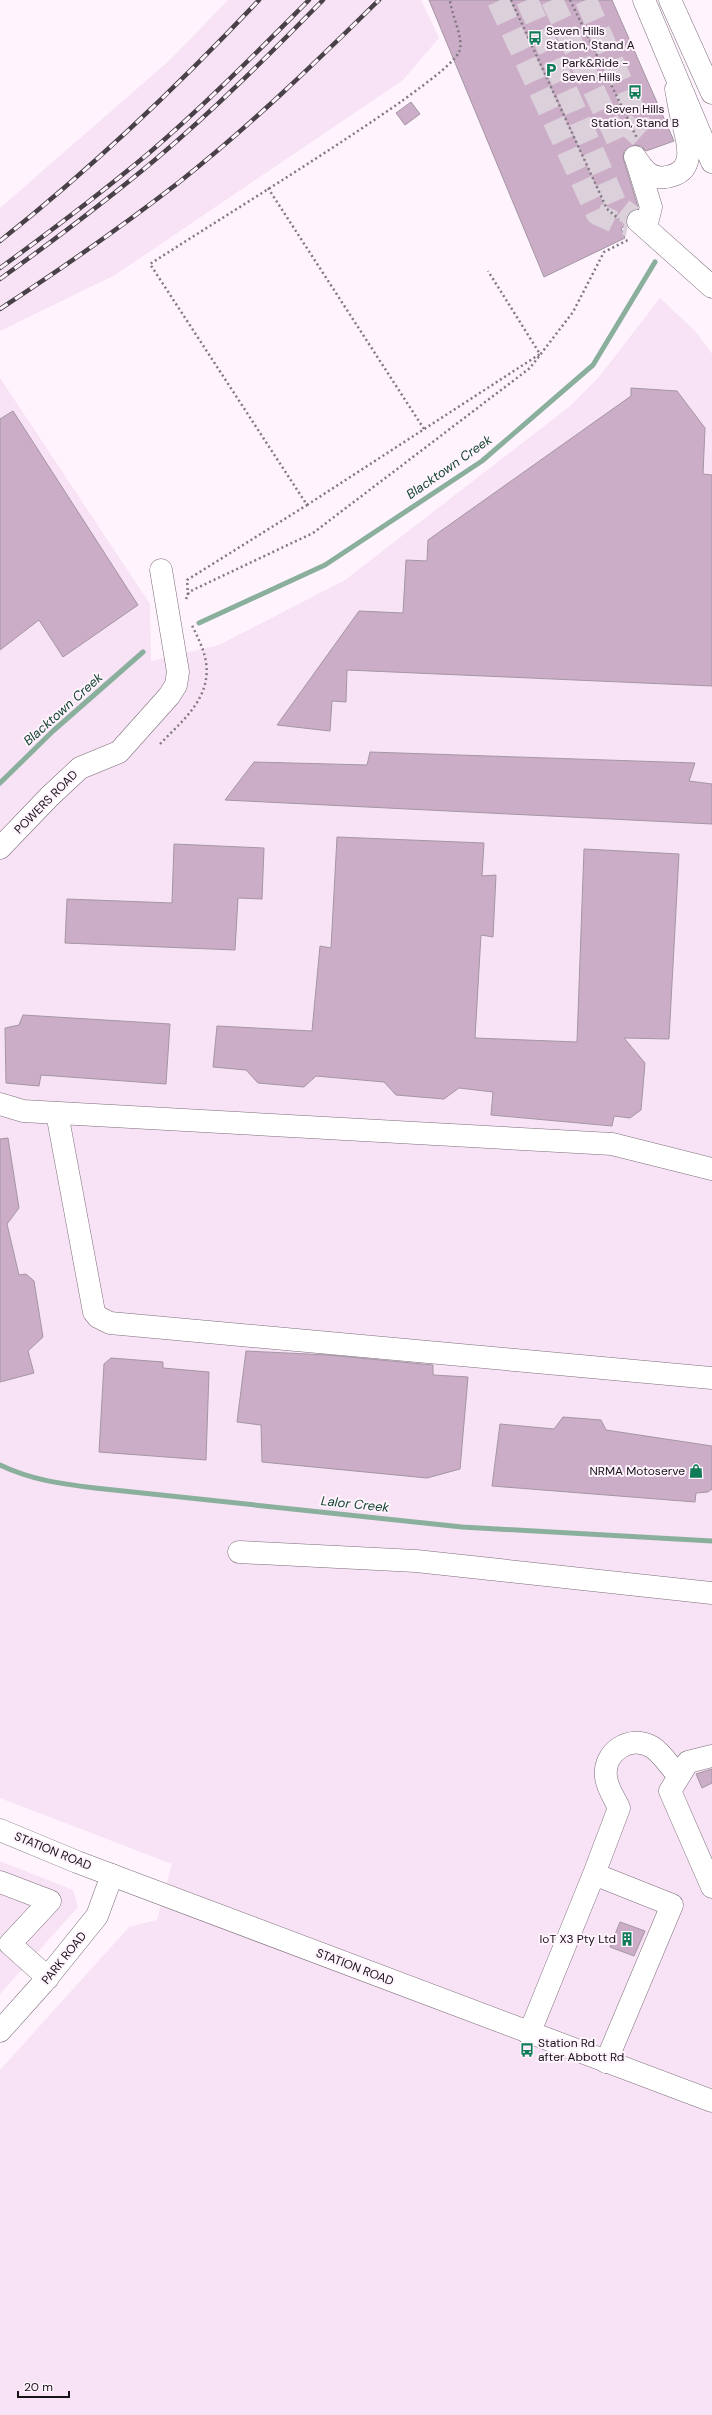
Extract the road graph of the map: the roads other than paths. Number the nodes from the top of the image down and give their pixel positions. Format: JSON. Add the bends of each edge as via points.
{"nodes":[{"id":1,"x":644,"y":0,"type":"edge"},
{"id":2,"x":670,"y":0,"type":"edge"},
{"id":3,"x":670,"y":60,"type":"junction"},
{"id":4,"x":712,"y":93,"type":"edge"},
{"id":5,"x":712,"y":162,"type":"edge"},
{"id":6,"x":712,"y":287,"type":"edge"},
{"id":7,"x":161,"y":570,"type":"dead end"},
{"id":8,"x":0,"y":848,"type":"edge"},
{"id":9,"x":0,"y":1104,"type":"edge"},
{"id":10,"x":57,"y":1113,"type":"junction"},
{"id":11,"x":712,"y":1169,"type":"edge"},
{"id":12,"x":712,"y":1378,"type":"edge"},
{"id":13,"x":239,"y":1552,"type":"dead end"},
{"id":14,"x":712,"y":1593,"type":"edge"},
{"id":15,"x":712,"y":1756,"type":"edge"},
{"id":16,"x":679,"y":1776,"type":"junction"},
{"id":17,"x":0,"y":1830,"type":"edge"},
{"id":18,"x":594,"y":1874,"type":"junction"},
{"id":19,"x":112,"y":1875,"type":"junction"},
{"id":20,"x":0,"y":1882,"type":"edge"},
{"id":21,"x":712,"y":1887,"type":"edge"},
{"id":22,"x":48,"y":1978,"type":"junction"},
{"id":23,"x":0,"y":2031,"type":"edge"},
{"id":24,"x":529,"y":2034,"type":"junction"},
{"id":25,"x":606,"y":2062,"type":"junction"},
{"id":26,"x":712,"y":2101,"type":"edge"}],
"edges":[{"from":1,"to":3,"type":"main road"},
{"from":2,"to":4,"type":"main road"},
{"from":3,"to":5,"type":"main road"},
{"from":3,"to":6,"type":"main road","via":[[689,147],[687,162],[675,175],[662,178],[648,174],[637,150],[651,207],[636,228]]},
{"from":7,"to":8,"type":"main road","name":"POWERS ROAD","via":[[177,665],[176,685],[119,752],[80,768]]},
{"from":9,"to":10,"type":"main road","via":[[23,1111]]},
{"from":10,"to":11,"type":"main road","via":[[612,1144]]},
{"from":10,"to":12,"type":"main road","via":[[94,1312],[103,1321]]},
{"from":13,"to":14,"type":"main road","via":[[416,1561]]},
{"from":15,"to":16,"type":"main road","via":[[688,1762]]},
{"from":16,"to":18,"type":"main road","via":[[659,1753],[646,1744],[630,1743],[616,1749],[611,1755],[606,1779],[619,1808]]},
{"from":16,"to":21,"type":"main road","via":[[670,1791]]},
{"from":17,"to":19,"type":"main road","name":"STATION ROAD"},
{"from":18,"to":24,"type":"main road"},
{"from":18,"to":25,"type":"main road","via":[[672,1905]]},
{"from":19,"to":22,"type":"main road","name":"PARK ROAD","via":[[97,1916]]},
{"from":19,"to":24,"type":"main road","name":"STATION ROAD"},
{"from":20,"to":22,"type":"main road","via":[[50,1901],[10,1944]]},
{"from":22,"to":23,"type":"main road","name":"PARK ROAD"},
{"from":24,"to":25,"type":"main road","name":"STATION ROAD"},
{"from":25,"to":26,"type":"main road","name":"STATION ROAD"}]}
